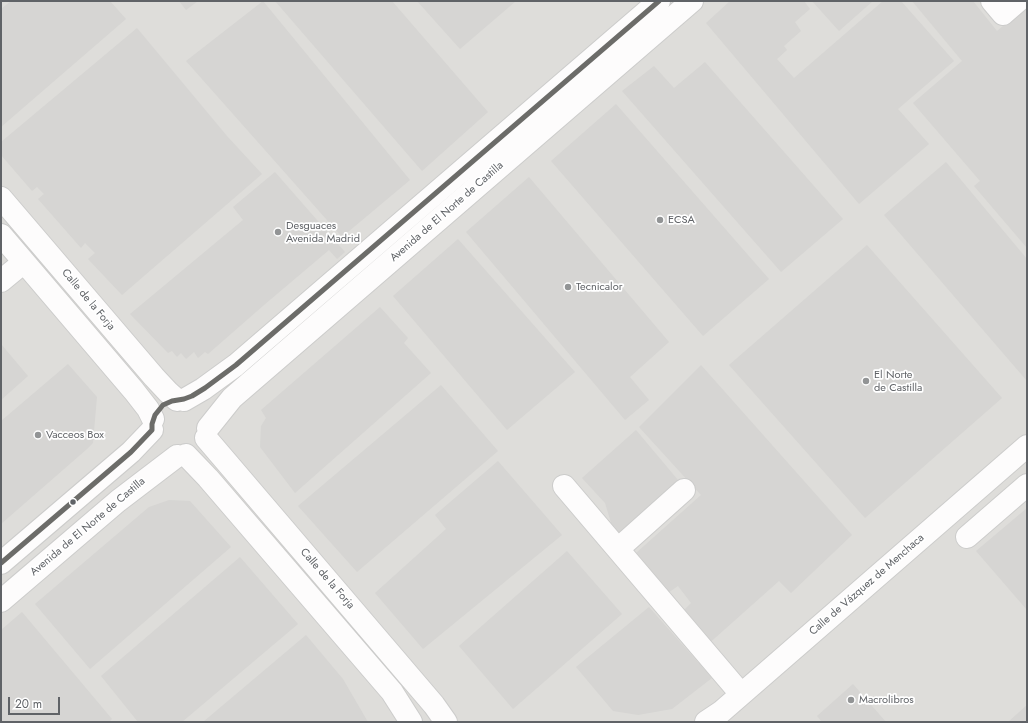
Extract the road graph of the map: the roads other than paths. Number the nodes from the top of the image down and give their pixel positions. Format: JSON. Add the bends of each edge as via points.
{"nodes":[{"id":1,"x":659,"y":1,"type":"edge"},
{"id":2,"x":692,"y":1,"type":"edge"},
{"id":3,"x":992,"y":1,"type":"edge"},
{"id":4,"x":1018,"y":1,"type":"edge"},
{"id":5,"x":1,"y":198,"type":"edge"},
{"id":6,"x":1,"y":235,"type":"edge"},
{"id":7,"x":24,"y":262,"type":"junction"},
{"id":8,"x":1,"y":281,"type":"edge"},
{"id":9,"x":180,"y":400,"type":"junction"},
{"id":10,"x":152,"y":425,"type":"junction"},
{"id":11,"x":207,"y":433,"type":"junction"},
{"id":12,"x":1020,"y":452,"type":"edge"},
{"id":13,"x":182,"y":456,"type":"junction"},
{"id":14,"x":1027,"y":475,"type":"edge"},
{"id":15,"x":1027,"y":485,"type":"edge"},
{"id":16,"x":564,"y":486,"type":"dead end"},
{"id":17,"x":684,"y":490,"type":"dead end"},
{"id":18,"x":967,"y":537,"type":"dead end"},
{"id":19,"x":618,"y":549,"type":"junction"},
{"id":20,"x":1,"y":563,"type":"edge"},
{"id":21,"x":1,"y":601,"type":"edge"},
{"id":22,"x":741,"y":694,"type":"junction"},
{"id":23,"x":411,"y":722,"type":"edge"},
{"id":24,"x":446,"y":722,"type":"edge"},
{"id":25,"x":706,"y":722,"type":"edge"}],
"edges":[{"from":1,"to":9,"type":"street","name":"Avenida de El Norte de Castilla","via":[[236,365],[203,389]]},
{"from":2,"to":11,"type":"street","name":"Avenida de El Norte de Castilla","via":[[232,398]]},
{"from":3,"to":4,"type":"street","via":[[1003,14]]},
{"from":5,"to":9,"type":"street","name":"Calle de la Forja","via":[[154,377]]},
{"from":6,"to":7,"type":"street"},
{"from":7,"to":8,"type":"street"},
{"from":7,"to":10,"type":"street","via":[[134,391],[148,409]]},
{"from":9,"to":10,"type":"street","name":"Avenida de El Norte de Castilla","via":[[168,402],[160,408]]},
{"from":9,"to":11,"type":"street","via":[[196,404],[203,411],[207,420]]},
{"from":10,"to":13,"type":"street","via":[[155,442],[161,449],[169,454]]},
{"from":10,"to":20,"type":"street","name":"Avenida de El Norte de Castilla","via":[[131,452]]},
{"from":11,"to":13,"type":"street","name":"Avenida de El Norte de Castilla","via":[[202,446],[195,452]]},
{"from":11,"to":24,"type":"street","name":"Calle de la Forja"},
{"from":12,"to":14,"type":"street"},
{"from":12,"to":22,"type":"street","name":"Calle de Vázquez de Menchaca"},
{"from":13,"to":21,"type":"street","name":"Avenida de El Norte de Castilla","via":[[118,501]]},
{"from":13,"to":23,"type":"street","via":[[208,478],[392,692]]},
{"from":15,"to":18,"type":"street"},
{"from":16,"to":19,"type":"street"},
{"from":17,"to":19,"type":"street"},
{"from":19,"to":22,"type":"street"},
{"from":22,"to":25,"type":"street","name":"Calle de Vázquez de Menchaca"}]}
